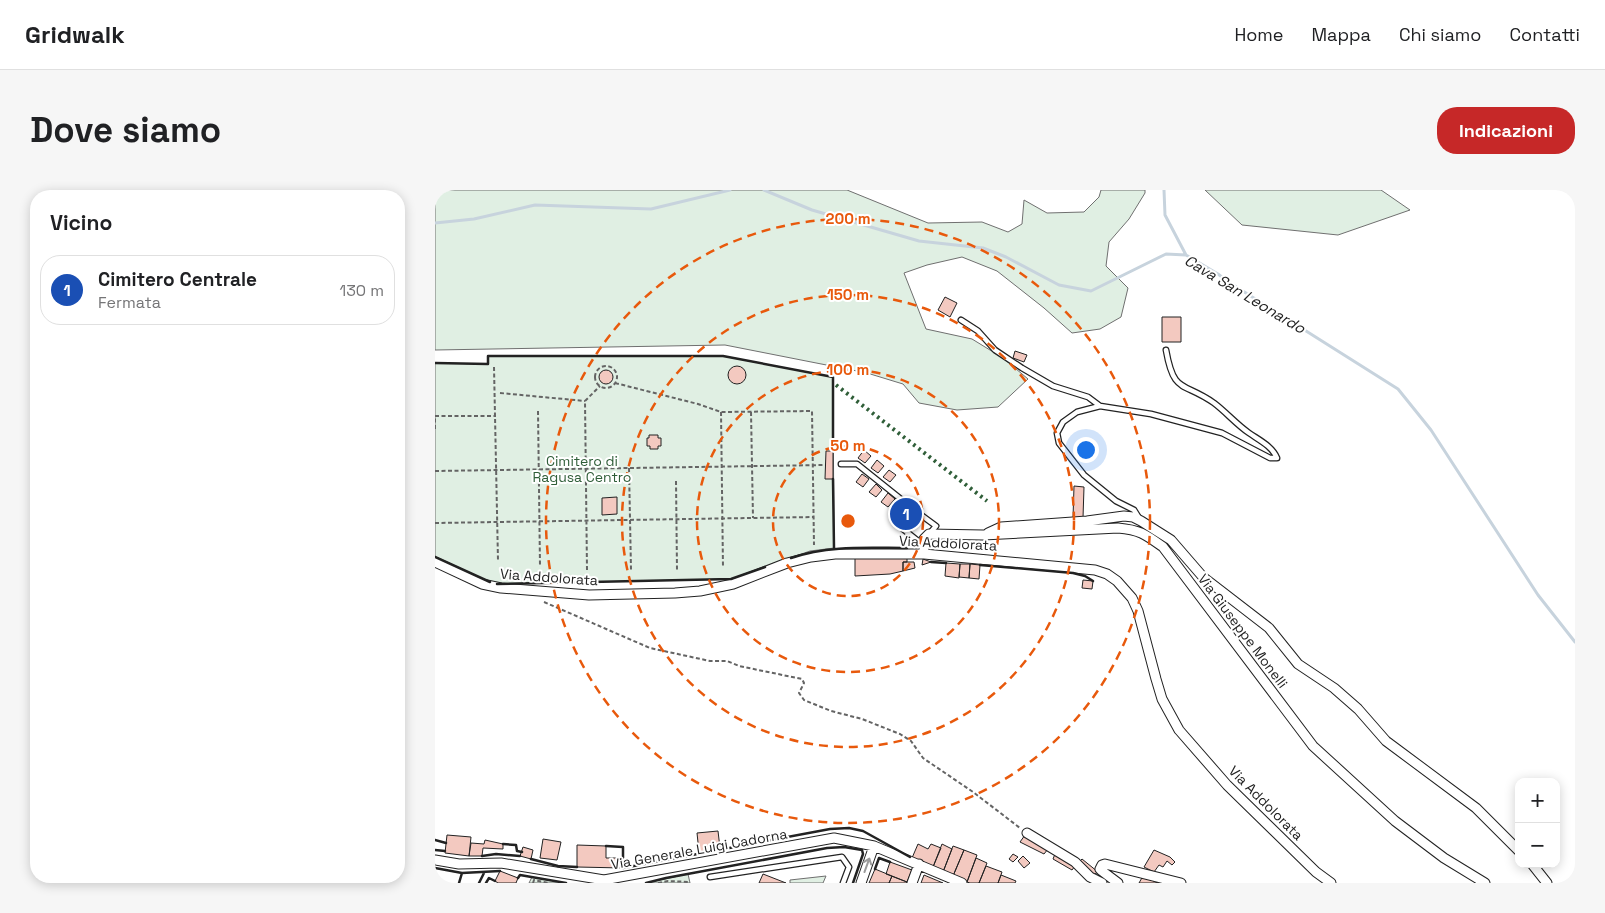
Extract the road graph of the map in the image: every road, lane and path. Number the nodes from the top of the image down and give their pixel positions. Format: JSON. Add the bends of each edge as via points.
{"nodes":[{"id":1,"x":961,"y":320,"type":"dead end"},
{"id":2,"x":1166,"y":350,"type":"dead end"},
{"id":3,"x":494,"y":367,"type":"dead end"},
{"id":4,"x":615,"y":383,"type":"junction"},
{"id":5,"x":599,"y":386,"type":"junction"},
{"id":6,"x":499,"y":393,"type":"dead end"},
{"id":7,"x":585,"y":400,"type":"junction"},
{"id":8,"x":1100,"y":406,"type":"junction"},
{"id":9,"x":538,"y":411,"type":"dead end"},
{"id":10,"x":721,"y":412,"type":"junction"},
{"id":11,"x":751,"y":412,"type":"junction"},
{"id":12,"x":435,"y":416,"type":"edge"},
{"id":13,"x":495,"y":416,"type":"junction"},
{"id":14,"x":435,"y":429,"type":"edge"},
{"id":15,"x":825,"y":464,"type":"dead end"},
{"id":16,"x":841,"y":464,"type":"dead end"},
{"id":17,"x":813,"y":465,"type":"junction"},
{"id":18,"x":722,"y":466,"type":"junction"},
{"id":19,"x":752,"y":466,"type":"junction"},
{"id":20,"x":585,"y":468,"type":"junction"},
{"id":21,"x":629,"y":468,"type":"junction"},
{"id":22,"x":539,"y":469,"type":"junction"},
{"id":23,"x":496,"y":470,"type":"junction"},
{"id":24,"x":435,"y":471,"type":"edge"},
{"id":25,"x":676,"y":481,"type":"dead end"},
{"id":26,"x":917,"y":512,"type":"junction"},
{"id":27,"x":814,"y":517,"type":"junction"},
{"id":28,"x":753,"y":518,"type":"junction"},
{"id":29,"x":677,"y":519,"type":"junction"},
{"id":30,"x":723,"y":519,"type":"junction"},
{"id":31,"x":630,"y":520,"type":"junction"},
{"id":32,"x":539,"y":521,"type":"junction"},
{"id":33,"x":586,"y":521,"type":"junction"},
{"id":34,"x":1141,"y":521,"type":"junction"},
{"id":35,"x":497,"y":522,"type":"junction"},
{"id":36,"x":435,"y":523,"type":"edge"},
{"id":37,"x":929,"y":534,"type":"junction"},
{"id":38,"x":983,"y":535,"type":"junction"},
{"id":39,"x":814,"y":545,"type":"dead end"},
{"id":40,"x":924,"y":549,"type":"junction"},
{"id":41,"x":498,"y":561,"type":"dead end"},
{"id":42,"x":435,"y":562,"type":"edge"},
{"id":43,"x":540,"y":566,"type":"dead end"},
{"id":44,"x":723,"y":568,"type":"dead end"},
{"id":45,"x":587,"y":570,"type":"dead end"},
{"id":46,"x":631,"y":570,"type":"dead end"},
{"id":47,"x":677,"y":570,"type":"dead end"},
{"id":48,"x":539,"y":599,"type":"dead end"},
{"id":49,"x":1027,"y":833,"type":"joint"},
{"id":50,"x":874,"y":846,"type":"junction"},
{"id":51,"x":1515,"y":847,"type":"edge"},
{"id":52,"x":435,"y":860,"type":"edge"},
{"id":53,"x":919,"y":864,"type":"junction"},
{"id":54,"x":1535,"y":868,"type":"edge"},
{"id":55,"x":710,"y":877,"type":"dead end"},
{"id":56,"x":690,"y":882,"type":"edge"},
{"id":57,"x":533,"y":883,"type":"edge"},
{"id":58,"x":549,"y":883,"type":"edge"},
{"id":59,"x":658,"y":883,"type":"edge"},
{"id":60,"x":843,"y":883,"type":"edge"},
{"id":61,"x":861,"y":883,"type":"edge"},
{"id":62,"x":912,"y":883,"type":"edge"},
{"id":63,"x":962,"y":883,"type":"edge"},
{"id":64,"x":1102,"y":883,"type":"edge"},
{"id":65,"x":1119,"y":883,"type":"edge"},
{"id":66,"x":1181,"y":883,"type":"edge"},
{"id":67,"x":1331,"y":883,"type":"edge"},
{"id":68,"x":1485,"y":883,"type":"edge"},
{"id":69,"x":1547,"y":883,"type":"edge"}],
"edges":[{"from":1,"to":8,"type":"lane","via":[[978,331],[995,350],[1022,368],[1053,386],[1088,397]]},
{"from":2,"to":8,"type":"lane","via":[[1170,371],[1180,386],[1213,402],[1273,451],[1277,458],[1270,458],[1222,433],[1151,414]]},
{"from":3,"to":13,"type":"path"},
{"from":4,"to":5,"type":"path","via":[[606,388]]},
{"from":4,"to":5,"type":"path","via":[[615,372],[603,366],[595,377]]},
{"from":4,"to":10,"type":"path"},
{"from":5,"to":7,"type":"path"},
{"from":6,"to":7,"type":"path"},
{"from":7,"to":20,"type":"path"},
{"from":8,"to":34,"type":"lane","via":[[1077,412],[1063,422],[1057,432],[1059,443],[1085,475],[1115,501],[1134,510]]},
{"from":9,"to":22,"type":"path"},
{"from":10,"to":11,"type":"path"},
{"from":10,"to":18,"type":"path"},
{"from":11,"to":17,"type":"path","via":[[812,411]]},
{"from":11,"to":19,"type":"path"},
{"from":12,"to":13,"type":"path"},
{"from":12,"to":14,"type":"path"},
{"from":13,"to":23,"type":"path"},
{"from":15,"to":17,"type":"path"},
{"from":16,"to":26,"type":"lane","via":[[857,464]]},
{"from":17,"to":19,"type":"path"},
{"from":17,"to":27,"type":"path"},
{"from":18,"to":19,"type":"path"},
{"from":18,"to":21,"type":"path"},
{"from":18,"to":30,"type":"path"},
{"from":19,"to":28,"type":"path"},
{"from":20,"to":21,"type":"path"},
{"from":20,"to":22,"type":"path"},
{"from":20,"to":33,"type":"path"},
{"from":21,"to":31,"type":"path"},
{"from":22,"to":23,"type":"path"},
{"from":22,"to":32,"type":"path"},
{"from":23,"to":24,"type":"path"},
{"from":23,"to":35,"type":"path"},
{"from":25,"to":29,"type":"path"},
{"from":26,"to":37,"type":"lane","via":[[936,526]]},
{"from":26,"to":40,"type":"lane","via":[[903,530]]},
{"from":27,"to":28,"type":"path"},
{"from":27,"to":39,"type":"path"},
{"from":28,"to":30,"type":"path"},
{"from":29,"to":30,"type":"path"},
{"from":29,"to":31,"type":"path"},
{"from":29,"to":47,"type":"path"},
{"from":30,"to":44,"type":"path"},
{"from":31,"to":33,"type":"path"},
{"from":31,"to":46,"type":"path"},
{"from":32,"to":33,"type":"path"},
{"from":32,"to":35,"type":"path"},
{"from":32,"to":43,"type":"path"},
{"from":33,"to":45,"type":"path"},
{"from":34,"to":38,"type":"street","via":[[1124,516],[1001,527]]},
{"from":34,"to":51,"type":"street","via":[[1171,540],[1203,577],[1269,628],[1298,664],[1334,688],[1386,741],[1476,808]]},
{"from":35,"to":36,"type":"path"},
{"from":35,"to":41,"type":"path"},
{"from":37,"to":38,"type":"street","name":"Via Giuseppe Monelli"},
{"from":37,"to":40,"type":"street","via":[[925,537]]},
{"from":38,"to":68,"type":"street","name":"Via Giuseppe Monelli","via":[[1118,528],[1137,530],[1163,547],[1313,746],[1395,821],[1444,858]]},
{"from":40,"to":42,"type":"street","name":"Via Addolorata","via":[[811,557],[733,584],[700,591],[646,594],[589,595],[501,588],[482,584]]},
{"from":40,"to":67,"type":"street","name":"Via Addolorata","via":[[1079,567],[1107,574],[1117,581],[1132,598],[1138,611],[1160,692],[1179,730],[1227,785]]},
{"from":48,"to":49,"type":"path","via":[[650,648],[710,661],[727,661],[802,679],[804,683],[799,694],[804,700],[900,734],[911,741],[923,758]]},
{"from":49,"to":64,"type":"street"},
{"from":50,"to":52,"type":"street","name":"Via Generale Luigi Cadorna","via":[[834,838],[604,880],[501,863],[459,864]]},
{"from":50,"to":53,"type":"street","name":"Via Generale Luigi Cadorna"},
{"from":61,"to":50,"type":"street","one_way":true},
{"from":53,"to":62,"type":"street"},
{"from":53,"to":63,"type":"street","name":"Via Generale Luigi Cadorna"},
{"from":54,"to":69,"type":"street"},
{"from":55,"to":60,"type":"lane","via":[[843,857],[849,867]]},
{"from":56,"to":59,"type":"path"},
{"from":57,"to":58,"type":"path","via":[[534,880]]},
{"from":65,"to":66,"type":"street","via":[[1100,869],[1102,865]]}]}
